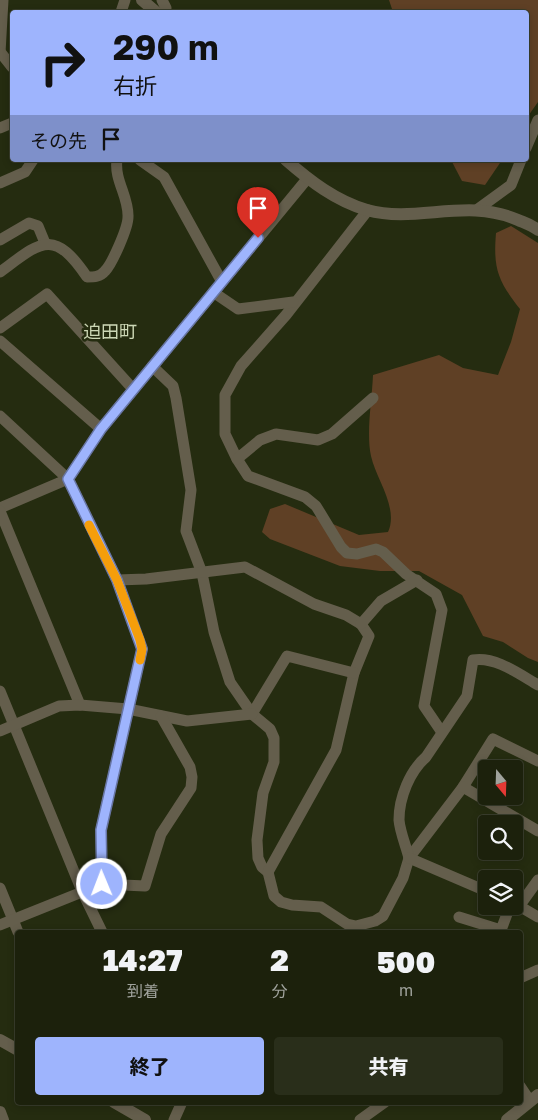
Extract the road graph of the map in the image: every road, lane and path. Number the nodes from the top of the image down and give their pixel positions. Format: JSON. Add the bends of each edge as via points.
{"nodes":[{"id":1,"x":4,"y":0,"type":"edge"},
{"id":2,"x":142,"y":0,"type":"edge"},
{"id":3,"x":154,"y":10,"type":"edge"},
{"id":4,"x":0,"y":53,"type":"edge"},
{"id":5,"x":10,"y":65,"type":"edge"},
{"id":6,"x":538,"y":120,"type":"edge"},
{"id":7,"x":529,"y":141,"type":"edge"},
{"id":8,"x":32,"y":162,"type":"edge"},
{"id":9,"x":116,"y":162,"type":"edge"},
{"id":10,"x":143,"y":162,"type":"edge"},
{"id":11,"x":288,"y":162,"type":"edge"},
{"id":12,"x":520,"y":162,"type":"edge"},
{"id":13,"x":307,"y":179,"type":"junction"},
{"id":14,"x":0,"y":183,"type":"edge"},
{"id":15,"x":478,"y":209,"type":"junction"},
{"id":16,"x":368,"y":210,"type":"junction"},
{"id":17,"x":538,"y":230,"type":"edge"},
{"id":18,"x":0,"y":240,"type":"edge"},
{"id":19,"x":45,"y":243,"type":"junction"},
{"id":20,"x":0,"y":272,"type":"edge"},
{"id":21,"x":222,"y":282,"type":"junction"},
{"id":22,"x":213,"y":292,"type":"junction"},
{"id":23,"x":293,"y":302,"type":"junction"},
{"id":24,"x":0,"y":328,"type":"edge"},
{"id":25,"x":0,"y":341,"type":"edge"},
{"id":26,"x":152,"y":366,"type":"junction"},
{"id":27,"x":133,"y":389,"type":"junction"},
{"id":28,"x":373,"y":398,"type":"dead end"},
{"id":29,"x":0,"y":416,"type":"edge"},
{"id":30,"x":101,"y":429,"type":"junction"},
{"id":31,"x":236,"y":459,"type":"junction"},
{"id":32,"x":68,"y":479,"type":"junction"},
{"id":33,"x":0,"y":510,"type":"edge"},
{"id":34,"x":202,"y":573,"type":"junction"},
{"id":35,"x":117,"y":580,"type":"junction"},
{"id":36,"x":417,"y":580,"type":"junction"},
{"id":37,"x":361,"y":624,"type":"junction"},
{"id":38,"x":354,"y":673,"type":"junction"},
{"id":39,"x":538,"y":685,"type":"edge"},
{"id":40,"x":0,"y":691,"type":"edge"},
{"id":41,"x":80,"y":704,"type":"junction"},
{"id":42,"x":128,"y":709,"type":"junction"},
{"id":43,"x":252,"y":714,"type":"junction"},
{"id":44,"x":161,"y":716,"type":"junction"},
{"id":45,"x":15,"y":725,"type":"junction"},
{"id":46,"x":0,"y":731,"type":"edge"},
{"id":47,"x":441,"y":731,"type":"junction"},
{"id":48,"x":538,"y":761,"type":"edge"},
{"id":49,"x":463,"y":787,"type":"junction"},
{"id":50,"x":538,"y":831,"type":"edge"},
{"id":51,"x":409,"y":858,"type":"junction"},
{"id":52,"x":268,"y":872,"type":"junction"},
{"id":53,"x":538,"y":880,"type":"edge"},
{"id":54,"x":102,"y":884,"type":"junction"},
{"id":55,"x":0,"y":888,"type":"edge"},
{"id":56,"x":478,"y":888,"type":"edge"},
{"id":57,"x":82,"y":891,"type":"junction"},
{"id":58,"x":523,"y":896,"type":"edge"},
{"id":59,"x":523,"y":909,"type":"edge"},
{"id":60,"x":509,"y":915,"type":"edge"},
{"id":61,"x":459,"y":917,"type":"dead end"},
{"id":62,"x":538,"y":917,"type":"edge"},
{"id":63,"x":13,"y":919,"type":"junction"},
{"id":64,"x":0,"y":925,"type":"edge"},
{"id":65,"x":17,"y":930,"type":"edge"},
{"id":66,"x":101,"y":930,"type":"edge"},
{"id":67,"x":538,"y":970,"type":"edge"},
{"id":68,"x":523,"y":977,"type":"edge"},
{"id":69,"x":0,"y":1040,"type":"edge"},
{"id":70,"x":15,"y":1048,"type":"edge"},
{"id":71,"x":523,"y":1089,"type":"edge"},
{"id":72,"x":534,"y":1098,"type":"edge"},
{"id":73,"x":119,"y":1105,"type":"edge"},
{"id":74,"x":181,"y":1105,"type":"edge"},
{"id":75,"x":382,"y":1105,"type":"edge"},
{"id":76,"x":0,"y":1112,"type":"edge"},
{"id":77,"x":3,"y":1120,"type":"edge"},
{"id":78,"x":145,"y":1120,"type":"edge"},
{"id":79,"x":174,"y":1120,"type":"edge"},
{"id":80,"x":360,"y":1120,"type":"edge"},
{"id":81,"x":507,"y":1120,"type":"edge"}],
"edges":[{"from":1,"to":4,"type":"street"},
{"from":2,"to":3,"type":"street"},
{"from":4,"to":5,"type":"street"},
{"from":6,"to":7,"type":"street"},
{"from":8,"to":14,"type":"street","via":[[26,172]]},
{"from":9,"to":19,"type":"street","via":[[115,171],[127,204],[128,218],[106,271],[97,277],[87,277],[68,253]]},
{"from":10,"to":21,"type":"street","via":[[164,177]]},
{"from":11,"to":13,"type":"street"},
{"from":12,"to":15,"type":"street","via":[[511,185]]},
{"from":13,"to":16,"type":"street","via":[[338,198]]},
{"from":13,"to":21,"type":"street"},
{"from":15,"to":16,"type":"street","via":[[409,213]]},
{"from":15,"to":17,"type":"street","via":[[503,214]]},
{"from":16,"to":23,"type":"street"},
{"from":18,"to":19,"type":"street","via":[[28,223],[38,226]]},
{"from":19,"to":20,"type":"street","via":[[37,245]]},
{"from":21,"to":22,"type":"street"},
{"from":22,"to":23,"type":"street","via":[[238,309]]},
{"from":22,"to":26,"type":"street"},
{"from":23,"to":31,"type":"street","via":[[286,315],[241,366],[225,395],[225,434]]},
{"from":24,"to":27,"type":"street","via":[[47,294]]},
{"from":25,"to":30,"type":"street"},
{"from":26,"to":27,"type":"street"},
{"from":26,"to":34,"type":"street","via":[[173,386],[176,398],[191,490],[186,531]]},
{"from":27,"to":30,"type":"street"},
{"from":28,"to":31,"type":"street","via":[[332,434],[318,440],[276,434],[260,440]]},
{"from":29,"to":32,"type":"street"},
{"from":30,"to":32,"type":"street"},
{"from":31,"to":36,"type":"street","via":[[248,476],[305,497],[316,506],[347,553],[376,549]]},
{"from":32,"to":33,"type":"street"},
{"from":32,"to":35,"type":"street"},
{"from":33,"to":41,"type":"street"},
{"from":34,"to":35,"type":"street"},
{"from":34,"to":37,"type":"street","via":[[245,567],[314,604]]},
{"from":34,"to":43,"type":"street","via":[[226,673]]},
{"from":35,"to":42,"type":"street","via":[[142,649]]},
{"from":36,"to":37,"type":"street","via":[[381,601]]},
{"from":36,"to":47,"type":"street","via":[[436,594],[442,610],[424,706]]},
{"from":37,"to":38,"type":"street","via":[[369,636]]},
{"from":38,"to":43,"type":"street","via":[[287,656]]},
{"from":38,"to":52,"type":"street","via":[[336,750]]},
{"from":39,"to":47,"type":"street","via":[[484,658],[473,660],[467,696]]},
{"from":40,"to":45,"type":"street"},
{"from":41,"to":42,"type":"street"},
{"from":41,"to":45,"type":"street","via":[[60,706]]},
{"from":42,"to":44,"type":"street"},
{"from":42,"to":54,"type":"street","via":[[101,830]]},
{"from":43,"to":44,"type":"street","via":[[187,721]]},
{"from":43,"to":52,"type":"street","via":[[270,729],[274,738],[274,762],[263,793],[257,840],[258,858]]},
{"from":44,"to":54,"type":"street","via":[[190,768],[190,788],[161,834],[145,886]]},
{"from":45,"to":46,"type":"street"},
{"from":45,"to":57,"type":"street"},
{"from":47,"to":51,"type":"street","via":[[410,776],[404,793],[399,820]]},
{"from":48,"to":49,"type":"street","via":[[493,739]]},
{"from":49,"to":50,"type":"street"},
{"from":49,"to":51,"type":"street"},
{"from":51,"to":52,"type":"street","via":[[403,878],[383,916],[356,926],[347,924],[321,907],[281,902],[274,896]]},
{"from":51,"to":56,"type":"street"},
{"from":53,"to":58,"type":"street"},
{"from":54,"to":57,"type":"street"},
{"from":55,"to":63,"type":"street"},
{"from":57,"to":63,"type":"street"},
{"from":57,"to":66,"type":"street"},
{"from":59,"to":62,"type":"street"},
{"from":60,"to":61,"type":"street","via":[[501,930]]},
{"from":63,"to":64,"type":"street"},
{"from":63,"to":65,"type":"street"},
{"from":67,"to":68,"type":"street"},
{"from":69,"to":70,"type":"street"},
{"from":71,"to":72,"type":"street"},
{"from":72,"to":81,"type":"street"},
{"from":73,"to":78,"type":"street"},
{"from":74,"to":79,"type":"street"},
{"from":75,"to":80,"type":"street"},
{"from":76,"to":77,"type":"street"}]}
